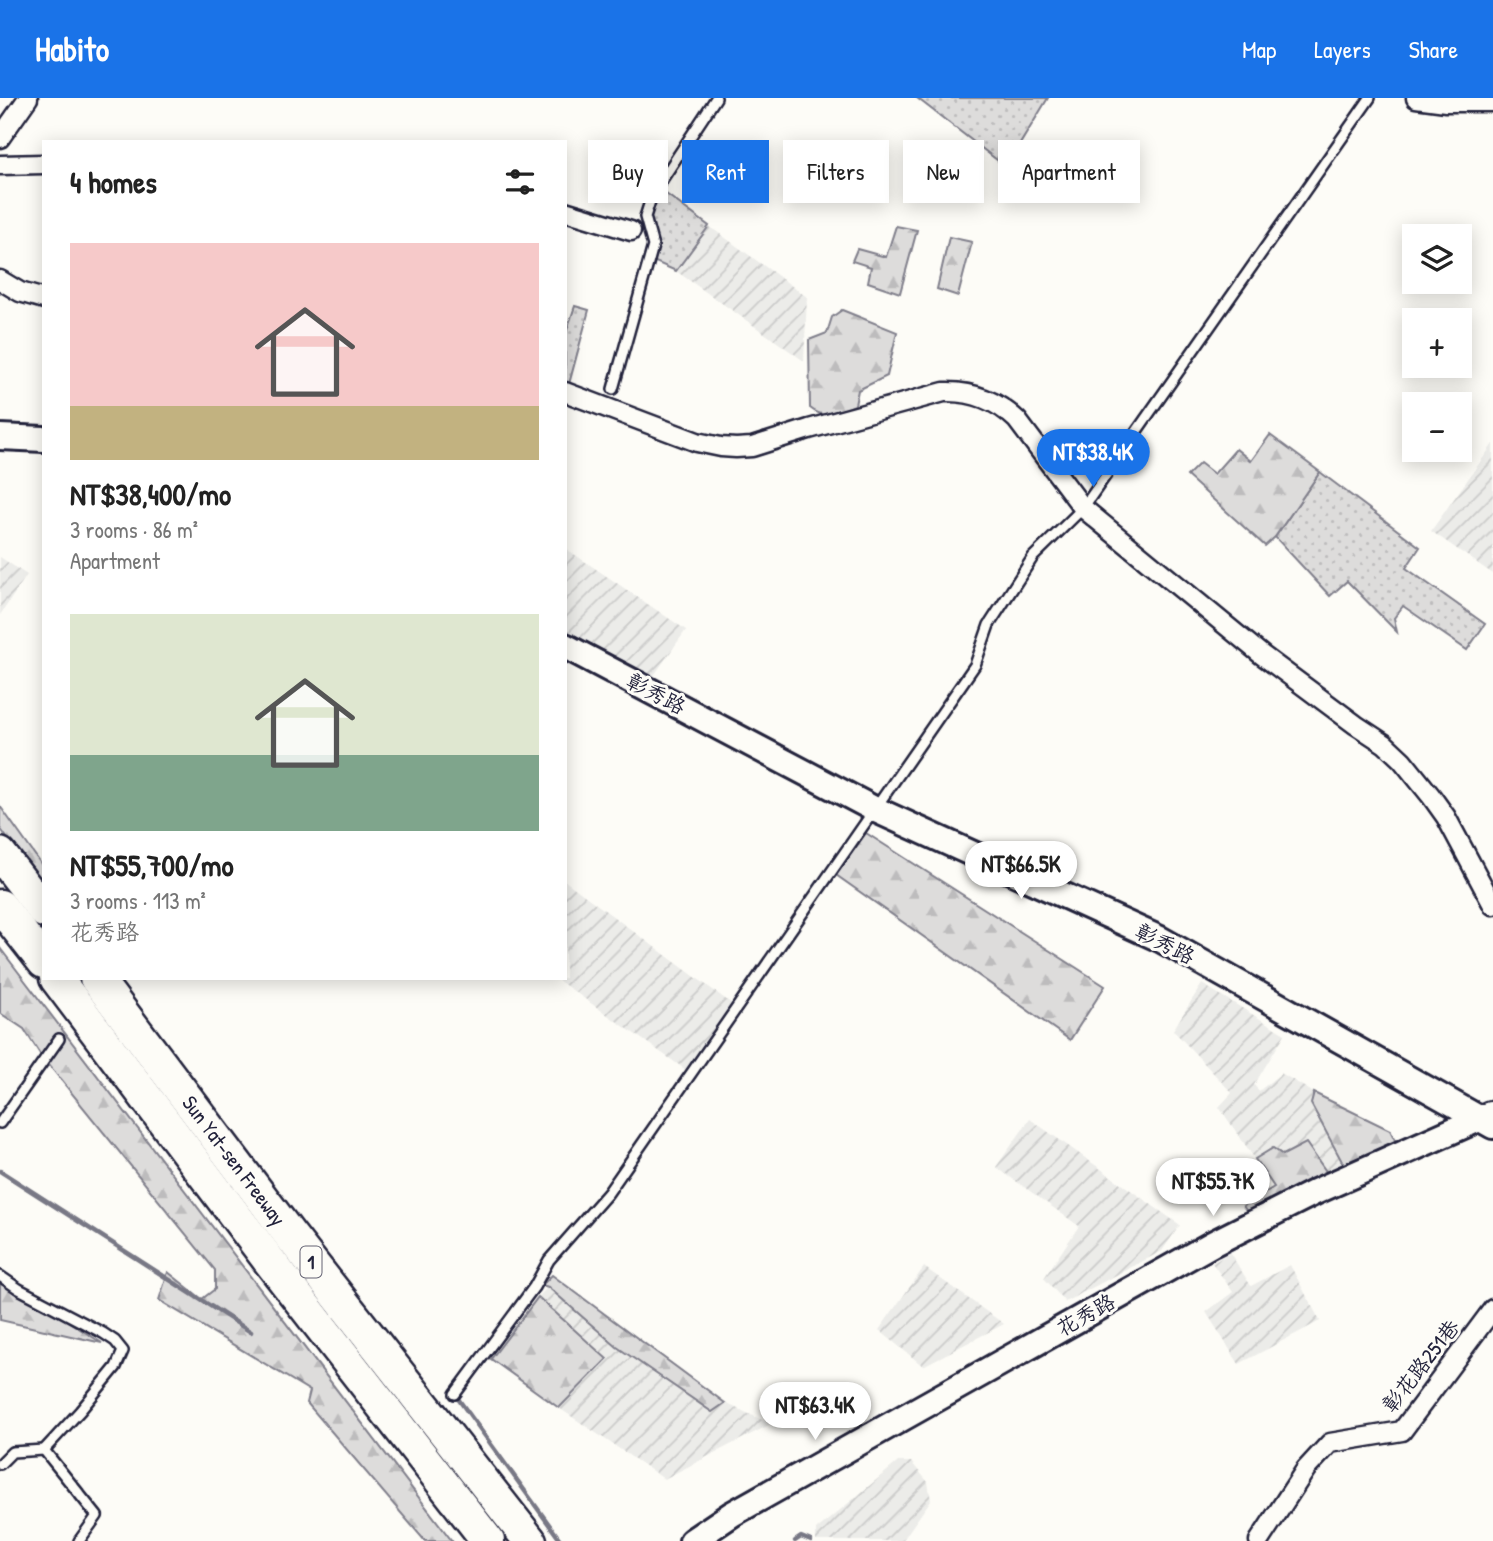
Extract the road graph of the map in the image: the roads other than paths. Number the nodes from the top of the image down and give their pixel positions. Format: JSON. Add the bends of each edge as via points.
{"nodes":[{"id":1,"x":28,"y":98,"type":"edge"},
{"id":2,"x":716,"y":98,"type":"edge"},
{"id":3,"x":1370,"y":98,"type":"edge"},
{"id":4,"x":1416,"y":98,"type":"edge"},
{"id":5,"x":1493,"y":102,"type":"edge"},
{"id":6,"x":0,"y":138,"type":"edge"},
{"id":7,"x":42,"y":164,"type":"edge"},
{"id":8,"x":0,"y":165,"type":"edge"},
{"id":9,"x":567,"y":212,"type":"edge"},
{"id":10,"x":631,"y":231,"type":"dead end"},
{"id":11,"x":0,"y":279,"type":"edge"},
{"id":12,"x":42,"y":298,"type":"edge"},
{"id":13,"x":613,"y":389,"type":"dead end"},
{"id":14,"x":567,"y":393,"type":"edge"},
{"id":15,"x":0,"y":438,"type":"edge"},
{"id":16,"x":42,"y":439,"type":"edge"},
{"id":17,"x":1083,"y":508,"type":"junction"},
{"id":18,"x":567,"y":647,"type":"edge"},
{"id":19,"x":874,"y":809,"type":"junction"},
{"id":20,"x":0,"y":854,"type":"edge"},
{"id":21,"x":1492,"y":902,"type":"edge"},
{"id":22,"x":0,"y":906,"type":"edge"},
{"id":23,"x":42,"y":908,"type":"edge"},
{"id":24,"x":42,"y":959,"type":"edge"},
{"id":25,"x":58,"y":980,"type":"edge"},
{"id":26,"x":98,"y":980,"type":"edge"},
{"id":27,"x":59,"y":1039,"type":"dead end"},
{"id":28,"x":1489,"y":1119,"type":"edge"},
{"id":29,"x":0,"y":1123,"type":"edge"},
{"id":30,"x":0,"y":1276,"type":"edge"},
{"id":31,"x":1493,"y":1309,"type":"edge"},
{"id":32,"x":455,"y":1394,"type":"dead end"},
{"id":33,"x":44,"y":1450,"type":"junction"},
{"id":34,"x":0,"y":1464,"type":"edge"},
{"id":35,"x":79,"y":1541,"type":"edge"},
{"id":36,"x":488,"y":1541,"type":"edge"},
{"id":37,"x":530,"y":1541,"type":"edge"},
{"id":38,"x":692,"y":1541,"type":"edge"},
{"id":39,"x":1259,"y":1541,"type":"edge"}],
"edges":[{"from":1,"to":6,"type":"street"},
{"from":2,"to":13,"type":"lane","via":[[652,195],[645,217],[653,246]]},
{"from":3,"to":17,"type":"lane"},
{"from":4,"to":5,"type":"street"},
{"from":7,"to":8,"type":"street"},
{"from":9,"to":10,"type":"street"},
{"from":11,"to":12,"type":"street"},
{"from":14,"to":17,"type":"street","via":[[697,442],[736,448],[933,394],[967,393],[989,399],[1009,412]]},
{"from":15,"to":16,"type":"street"},
{"from":17,"to":19,"type":"lane","via":[[1033,557],[989,625],[975,665]]},
{"from":17,"to":21,"type":"street","via":[[1262,655],[1385,744],[1446,817]]},
{"from":18,"to":19,"type":"street","name":"彰秀路"},
{"from":19,"to":28,"type":"street","name":"彰秀路","via":[[1160,939]]},
{"from":19,"to":32,"type":"lane","via":[[608,1193],[549,1260]]},
{"from":20,"to":23,"type":"highway"},
{"from":22,"to":24,"type":"highway"},
{"from":25,"to":36,"type":"highway","name":"Sun Yat-sen Freeway","number":"1"},
{"from":26,"to":37,"type":"highway","name":"Sun Yat-sen Freeway","number":"1"},
{"from":27,"to":29,"type":"lane"},
{"from":28,"to":38,"type":"street","name":"花秀路","via":[[1315,1192],[1212,1244]]},
{"from":30,"to":33,"type":"lane","via":[[103,1333],[123,1351],[116,1367]]},
{"from":31,"to":39,"type":"street","name":"彰花路251巷","via":[[1402,1431],[1330,1443],[1306,1469]]},
{"from":33,"to":34,"type":"lane","via":[[12,1452]]},
{"from":33,"to":35,"type":"lane","via":[[97,1516]]}]}
